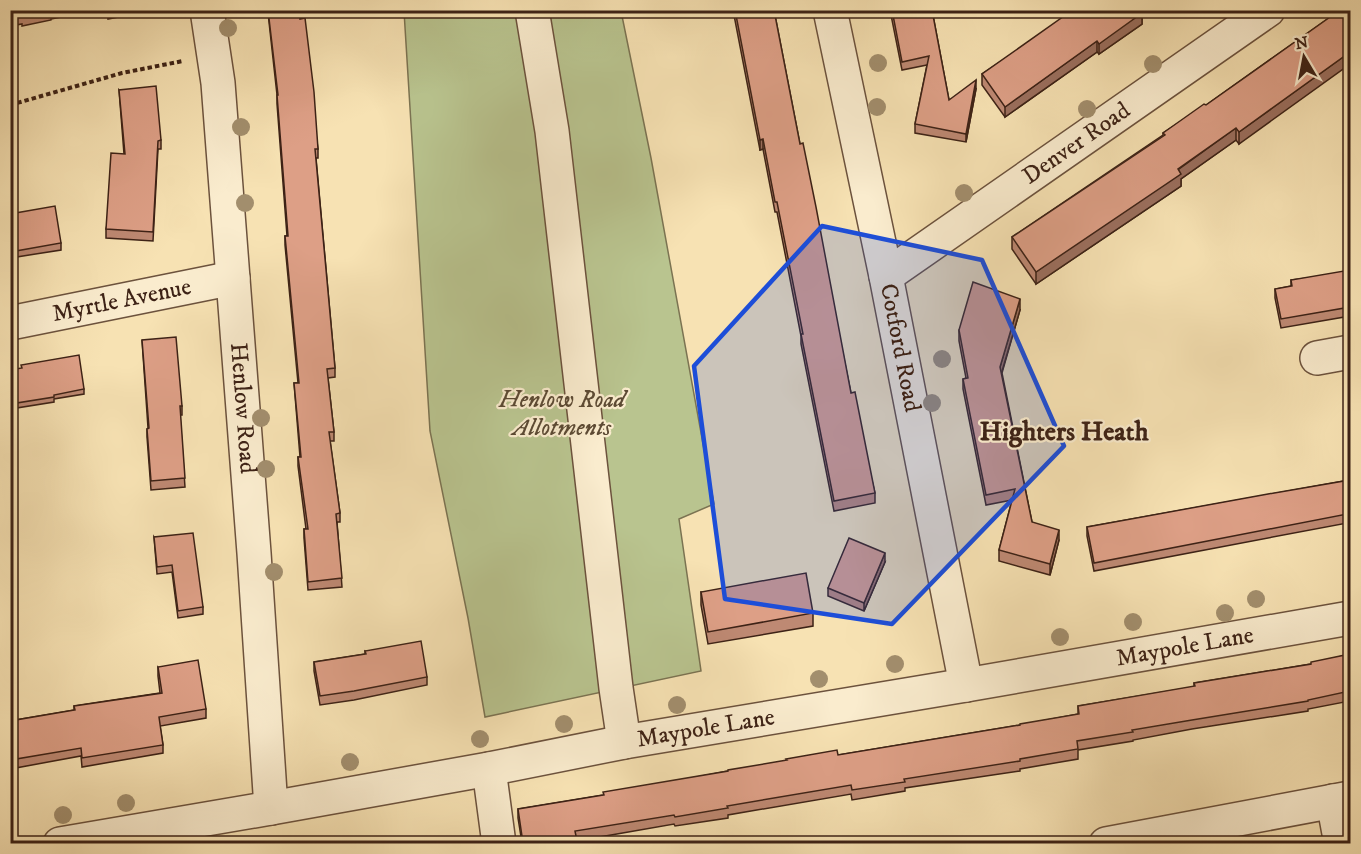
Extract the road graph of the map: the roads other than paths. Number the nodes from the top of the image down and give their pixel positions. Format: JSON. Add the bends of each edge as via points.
{"nodes":[{"id":1,"x":207,"y":10,"type":"edge"},
{"id":2,"x":532,"y":10,"type":"edge"},
{"id":3,"x":830,"y":10,"type":"edge"},
{"id":4,"x":1268,"y":10,"type":"edge"},
{"id":5,"x":886,"y":276,"type":"junction"},
{"id":6,"x":233,"y":279,"type":"junction"},
{"id":7,"x":10,"y":323,"type":"edge"},
{"id":8,"x":1350,"y":352,"type":"edge"},
{"id":9,"x":1317,"y":358,"type":"dead end"},
{"id":10,"x":1350,"y":618,"type":"edge"},
{"id":11,"x":966,"y":685,"type":"junction"},
{"id":12,"x":624,"y":742,"type":"junction"},
{"id":13,"x":489,"y":769,"type":"junction"},
{"id":14,"x":1342,"y":800,"type":"edge"},
{"id":15,"x":271,"y":808,"type":"junction"},
{"id":16,"x":60,"y":843,"type":"edge"},
{"id":17,"x":499,"y":843,"type":"edge"},
{"id":18,"x":1106,"y":843,"type":"edge"},
{"id":19,"x":1341,"y":843,"type":"edge"}],
"edges":[{"from":1,"to":6,"type":"street","name":"Henlow Road","via":[[218,83]]},
{"from":2,"to":12,"type":"street","via":[[552,130]]},
{"from":3,"to":5,"type":"street","name":"Cotford Road"},
{"from":4,"to":5,"type":"street","name":"Denver Road"},
{"from":5,"to":11,"type":"street","name":"Cotford Road"},
{"from":6,"to":7,"type":"street","name":"Myrtle Avenue"},
{"from":6,"to":15,"type":"street","name":"Henlow Road"},
{"from":8,"to":9,"type":"street"},
{"from":10,"to":11,"type":"street","name":"Maypole Lane"},
{"from":11,"to":12,"type":"street","name":"Maypole Lane"},
{"from":12,"to":13,"type":"street","name":"Maypole Lane"},
{"from":13,"to":15,"type":"street","name":"Maypole Lane"},
{"from":13,"to":17,"type":"street"},
{"from":14,"to":18,"type":"street"},
{"from":14,"to":19,"type":"street"},
{"from":15,"to":16,"type":"street","name":"Maypole Lane"}]}
